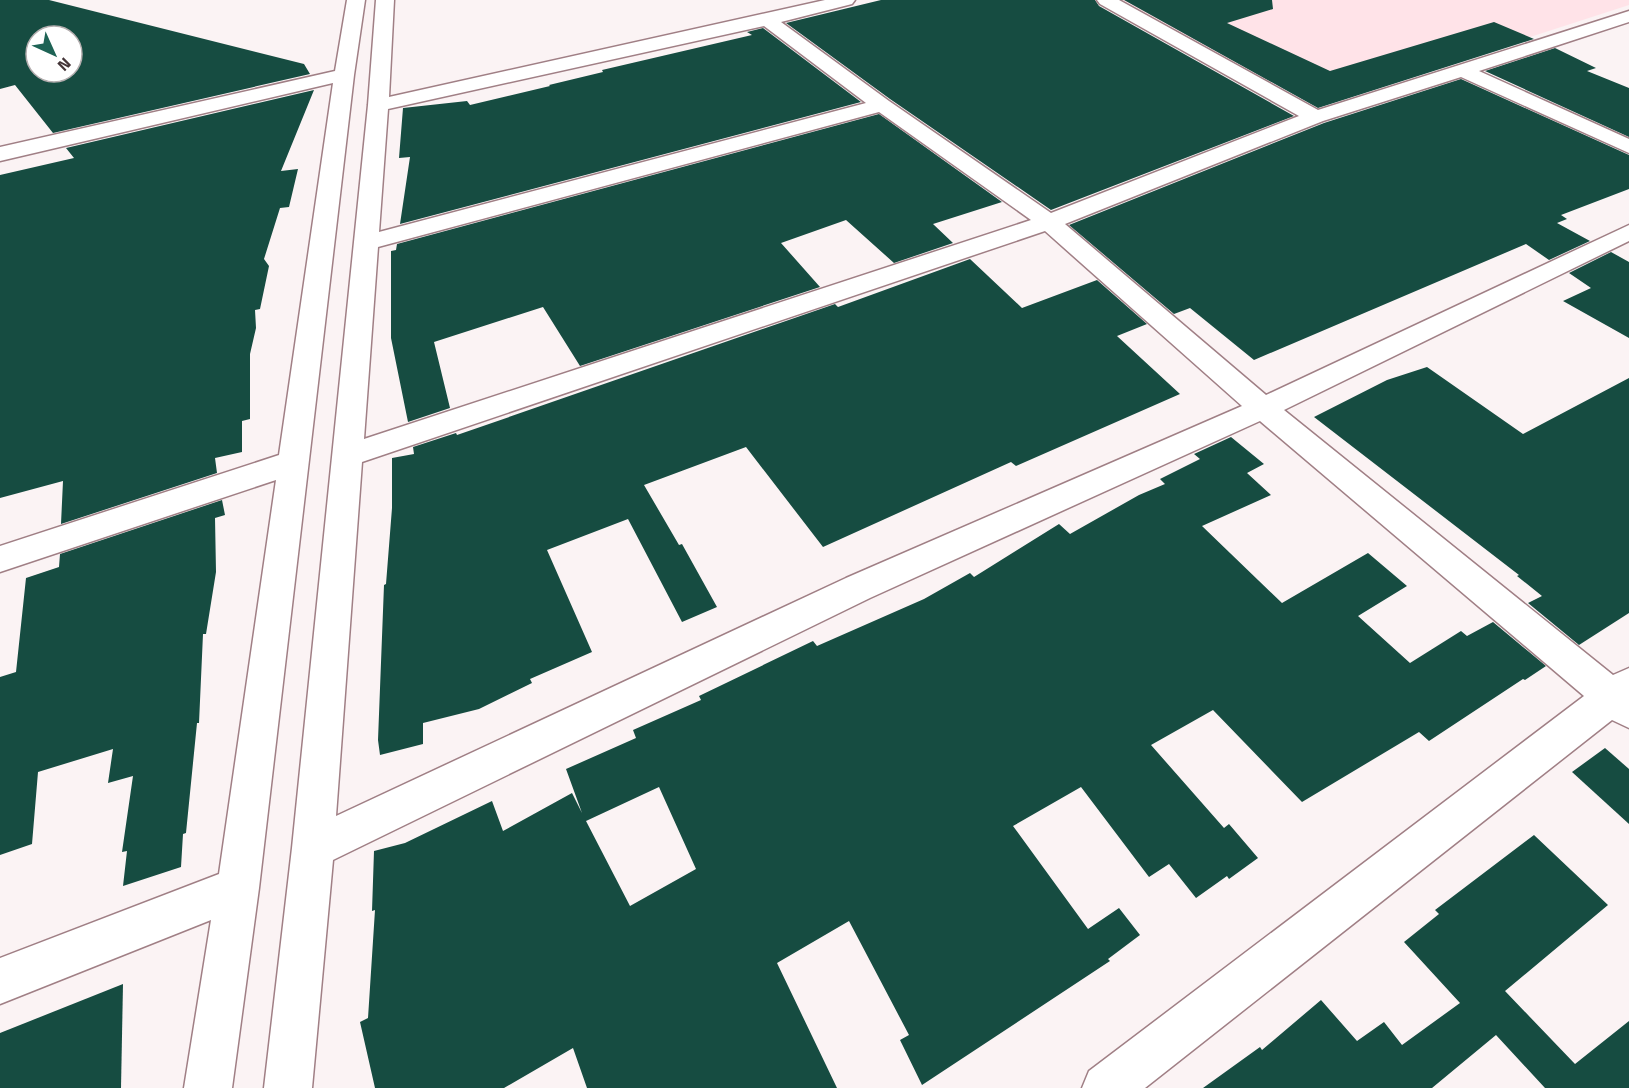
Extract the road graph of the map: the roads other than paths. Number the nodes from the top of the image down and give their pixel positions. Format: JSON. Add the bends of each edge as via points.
{"nodes":[{"id":1,"x":356,"y":0,"type":"edge"},
{"id":2,"x":385,"y":0,"type":"edge"},
{"id":3,"x":846,"y":0,"type":"edge"},
{"id":4,"x":1106,"y":0,"type":"edge"},
{"id":5,"x":1629,"y":16,"type":"edge"},
{"id":6,"x":767,"y":20,"type":"junction"},
{"id":7,"x":1462,"y":70,"type":"junction"},
{"id":8,"x":344,"y":75,"type":"junction"},
{"id":9,"x":378,"y":105,"type":"junction"},
{"id":10,"x":882,"y":105,"type":"junction"},
{"id":11,"x":1316,"y":117,"type":"junction"},
{"id":12,"x":1629,"y":147,"type":"edge"},
{"id":13,"x":0,"y":154,"type":"edge"},
{"id":14,"x":1049,"y":222,"type":"junction"},
{"id":15,"x":1629,"y":232,"type":"edge"},
{"id":16,"x":366,"y":243,"type":"junction"},
{"id":17,"x":1263,"y":408,"type":"junction"},
{"id":18,"x":347,"y":456,"type":"junction"},
{"id":19,"x":294,"y":462,"type":"junction"},
{"id":20,"x":0,"y":559,"type":"edge"},
{"id":21,"x":1623,"y":697,"type":"edge"},
{"id":22,"x":313,"y":848,"type":"junction"},
{"id":23,"x":238,"y":888,"type":"junction"},
{"id":24,"x":0,"y":981,"type":"edge"},
{"id":25,"x":208,"y":1088,"type":"edge"},
{"id":26,"x":288,"y":1088,"type":"edge"},
{"id":27,"x":1106,"y":1088,"type":"edge"}],
"edges":[{"from":1,"to":8,"type":"street"},
{"from":2,"to":9,"type":"street"},
{"from":3,"to":6,"type":"street"},
{"from":4,"to":11,"type":"street"},
{"from":5,"to":7,"type":"street"},
{"from":6,"to":9,"type":"street"},
{"from":6,"to":10,"type":"street"},
{"from":7,"to":11,"type":"street"},
{"from":7,"to":12,"type":"street"},
{"from":8,"to":13,"type":"street"},
{"from":8,"to":19,"type":"street"},
{"from":9,"to":16,"type":"street"},
{"from":10,"to":14,"type":"street"},
{"from":10,"to":16,"type":"street"},
{"from":11,"to":14,"type":"street"},
{"from":14,"to":17,"type":"street"},
{"from":14,"to":18,"type":"street"},
{"from":15,"to":17,"type":"street"},
{"from":16,"to":18,"type":"street"},
{"from":17,"to":21,"type":"street"},
{"from":17,"to":22,"type":"street","via":[[858,588]]},
{"from":18,"to":22,"type":"street"},
{"from":19,"to":20,"type":"street"},
{"from":19,"to":23,"type":"street"},
{"from":21,"to":27,"type":"street"},
{"from":22,"to":26,"type":"street"},
{"from":23,"to":24,"type":"street"},
{"from":23,"to":25,"type":"street"}]}
